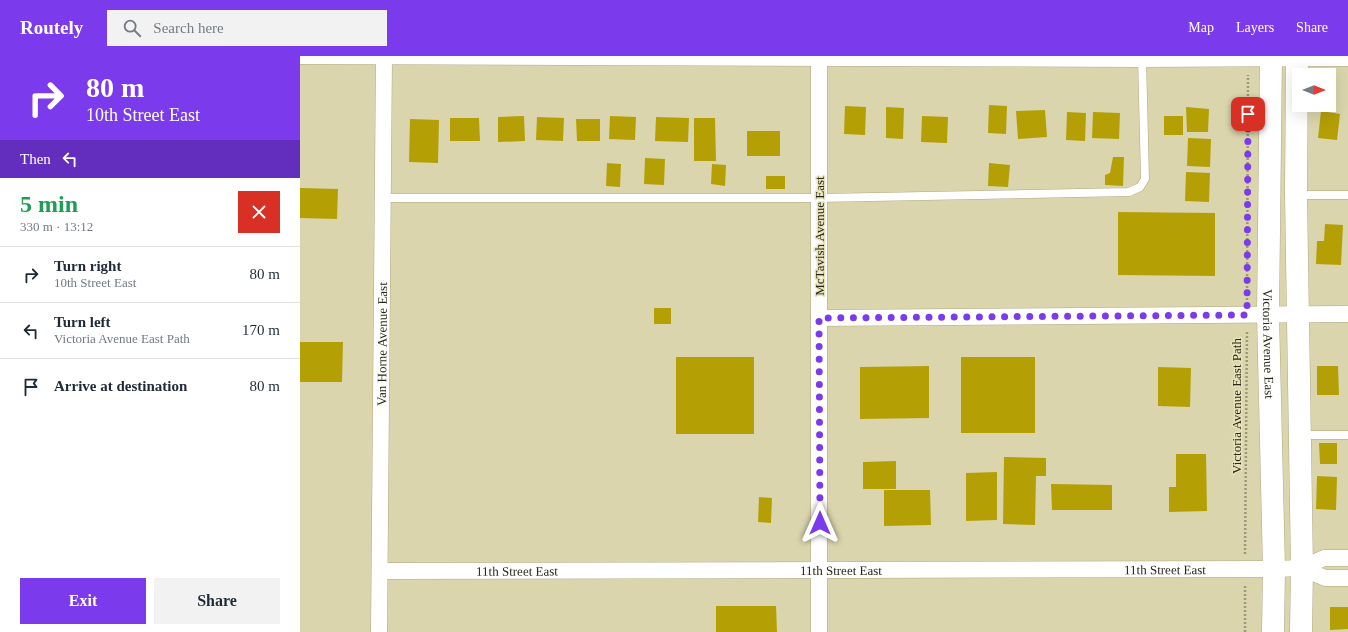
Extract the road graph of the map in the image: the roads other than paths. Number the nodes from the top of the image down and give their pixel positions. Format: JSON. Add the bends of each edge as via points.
{"nodes":[{"id":1,"x":300,"y":56,"type":"edge"},
{"id":2,"x":384,"y":57,"type":"edge"},
{"id":3,"x":819,"y":57,"type":"edge"},
{"id":4,"x":1271,"y":57,"type":"edge"},
{"id":5,"x":1297,"y":57,"type":"edge"},
{"id":6,"x":1142,"y":58,"type":"edge"},
{"id":7,"x":1348,"y":58,"type":"edge"},
{"id":8,"x":1296,"y":195,"type":"junction"},
{"id":9,"x":1348,"y":195,"type":"edge"},
{"id":10,"x":384,"y":198,"type":"junction"},
{"id":11,"x":819,"y":198,"type":"junction"},
{"id":12,"x":1298,"y":314,"type":"junction"},
{"id":13,"x":1348,"y":314,"type":"edge"},
{"id":14,"x":1268,"y":315,"type":"junction"},
{"id":15,"x":819,"y":318,"type":"junction"},
{"id":16,"x":1300,"y":435,"type":"junction"},
{"id":17,"x":1348,"y":435,"type":"edge"},
{"id":18,"x":1348,"y":558,"type":"edge"},
{"id":19,"x":1302,"y":568,"type":"junction"},
{"id":20,"x":1274,"y":569,"type":"junction"},
{"id":21,"x":380,"y":571,"type":"junction"},
{"id":22,"x":820,"y":571,"type":"junction"},
{"id":23,"x":1348,"y":578,"type":"edge"},
{"id":24,"x":379,"y":632,"type":"edge"},
{"id":25,"x":819,"y":632,"type":"edge"},
{"id":26,"x":1272,"y":632,"type":"edge"},
{"id":27,"x":1301,"y":632,"type":"edge"}],
"edges":[{"from":1,"to":2,"type":"street"},
{"from":2,"to":3,"type":"street"},
{"from":2,"to":10,"type":"street","name":"Van Horne Avenue East"},
{"from":3,"to":6,"type":"street"},
{"from":3,"to":11,"type":"street","name":"McTavish Avenue East"},
{"from":4,"to":5,"type":"street"},
{"from":4,"to":6,"type":"street"},
{"from":4,"to":14,"type":"main road","name":"Victoria Avenue East"},
{"from":5,"to":7,"type":"street"},
{"from":5,"to":8,"type":"main road"},
{"from":6,"to":11,"type":"lane","via":[[1145,179],[1140,187],[1129,192]]},
{"from":8,"to":9,"type":"lane"},
{"from":8,"to":12,"type":"main road"},
{"from":10,"to":11,"type":"lane"},
{"from":10,"to":21,"type":"street","name":"Van Horne Avenue East"},
{"from":11,"to":15,"type":"street","name":"McTavish Avenue East"},
{"from":12,"to":13,"type":"street"},
{"from":12,"to":14,"type":"street"},
{"from":12,"to":16,"type":"main road"},
{"from":14,"to":15,"type":"street"},
{"from":14,"to":20,"type":"main road","name":"Victoria Avenue East"},
{"from":15,"to":22,"type":"street","name":"McTavish Avenue East"},
{"from":16,"to":17,"type":"lane"},
{"from":16,"to":19,"type":"main road"},
{"from":18,"to":19,"type":"street","name":"11th Street East","via":[[1324,558]]},
{"from":19,"to":20,"type":"street","name":"11th Street East"},
{"from":19,"to":23,"type":"street","name":"11th Street East","via":[[1325,578]]},
{"from":19,"to":27,"type":"main road"},
{"from":20,"to":22,"type":"street","name":"11th Street East"},
{"from":20,"to":26,"type":"main road","name":"Victoria Avenue East"},
{"from":21,"to":22,"type":"street","name":"11th Street East"},
{"from":21,"to":24,"type":"street","name":"Van Horne Avenue East"},
{"from":22,"to":25,"type":"street","name":"McTavish Avenue East"}]}
